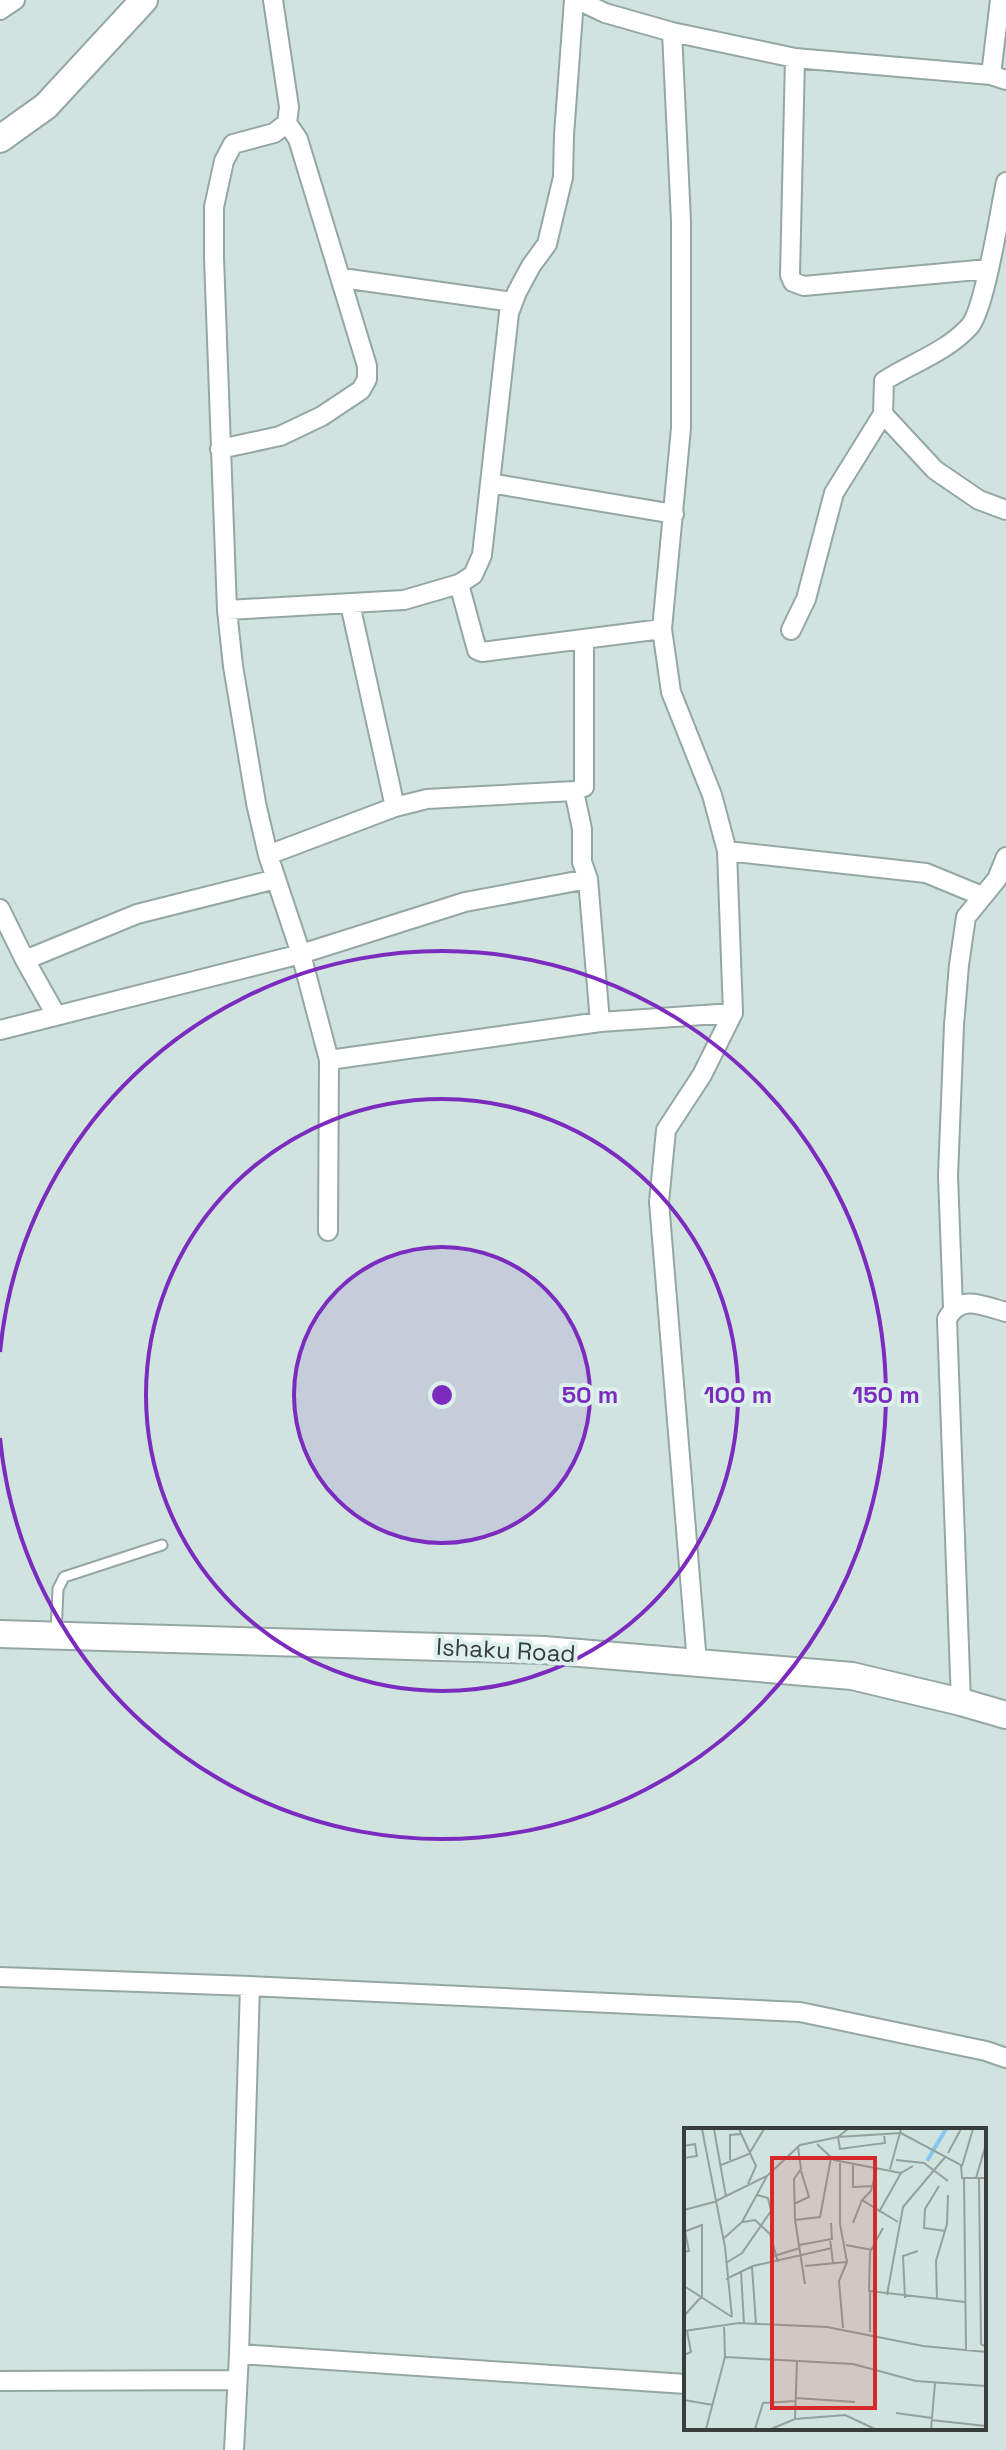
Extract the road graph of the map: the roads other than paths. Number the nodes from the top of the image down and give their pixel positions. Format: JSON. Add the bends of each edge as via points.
{"nodes":[{"id":1,"x":15,"y":0,"type":"edge"},
{"id":2,"x":144,"y":0,"type":"edge"},
{"id":3,"x":273,"y":0,"type":"edge"},
{"id":4,"x":576,"y":0,"type":"edge"},
{"id":5,"x":1000,"y":0,"type":"edge"},
{"id":6,"x":0,"y":10,"type":"edge"},
{"id":7,"x":672,"y":32,"type":"junction"},
{"id":8,"x":795,"y":58,"type":"junction"},
{"id":9,"x":998,"y":78,"type":"edge"},
{"id":10,"x":287,"y":123,"type":"junction"},
{"id":11,"x":0,"y":139,"type":"edge"},
{"id":12,"x":1006,"y":182,"type":"edge"},
{"id":13,"x":988,"y":269,"type":"junction"},
{"id":14,"x":342,"y":278,"type":"junction"},
{"id":15,"x":513,"y":302,"type":"junction"},
{"id":16,"x":883,"y":414,"type":"junction"},
{"id":17,"x":220,"y":449,"type":"junction"},
{"id":18,"x":490,"y":483,"type":"junction"},
{"id":19,"x":1006,"y":510,"type":"edge"},
{"id":20,"x":674,"y":514,"type":"junction"},
{"id":21,"x":459,"y":584,"type":"junction"},
{"id":22,"x":350,"y":604,"type":"junction"},
{"id":23,"x":227,"y":610,"type":"junction"},
{"id":24,"x":662,"y":629,"type":"junction"},
{"id":25,"x":791,"y":630,"type":"dead end"},
{"id":26,"x":584,"y":639,"type":"junction"},
{"id":27,"x":574,"y":791,"type":"junction"},
{"id":28,"x":395,"y":807,"type":"junction"},
{"id":29,"x":727,"y":851,"type":"junction"},
{"id":30,"x":268,"y":855,"type":"junction"},
{"id":31,"x":1006,"y":857,"type":"edge"},
{"id":32,"x":276,"y":879,"type":"junction"},
{"id":33,"x":588,"y":879,"type":"junction"},
{"id":34,"x":982,"y":896,"type":"junction"},
{"id":35,"x":0,"y":909,"type":"edge"},
{"id":36,"x":301,"y":954,"type":"junction"},
{"id":37,"x":25,"y":960,"type":"junction"},
{"id":38,"x":733,"y":1013,"type":"junction"},
{"id":39,"x":56,"y":1015,"type":"junction"},
{"id":40,"x":600,"y":1022,"type":"junction"},
{"id":41,"x":0,"y":1030,"type":"edge"},
{"id":42,"x":329,"y":1060,"type":"junction"},
{"id":43,"x":328,"y":1231,"type":"dead end"},
{"id":44,"x":953,"y":1308,"type":"junction"},
{"id":45,"x":1006,"y":1312,"type":"edge"},
{"id":46,"x":162,"y":1545,"type":"dead end"},
{"id":47,"x":0,"y":1634,"type":"edge"},
{"id":48,"x":56,"y":1636,"type":"junction"},
{"id":49,"x":697,"y":1663,"type":"junction"},
{"id":50,"x":961,"y":1702,"type":"junction"},
{"id":51,"x":1006,"y":1715,"type":"edge"},
{"id":52,"x":0,"y":1977,"type":"edge"},
{"id":53,"x":250,"y":1986,"type":"junction"},
{"id":54,"x":1006,"y":2058,"type":"edge"},
{"id":55,"x":239,"y":2354,"type":"junction"},
{"id":56,"x":237,"y":2380,"type":"junction"},
{"id":57,"x":0,"y":2381,"type":"edge"},
{"id":58,"x":684,"y":2384,"type":"edge"},
{"id":59,"x":234,"y":2450,"type":"edge"}],
"edges":[{"from":1,"to":6,"type":"street"},
{"from":2,"to":11,"type":"street","via":[[46,106]]},
{"from":3,"to":10,"type":"street"},
{"from":4,"to":7,"type":"street"},
{"from":4,"to":15,"type":"street","via":[[563,177],[547,244]]},
{"from":5,"to":9,"type":"street"},
{"from":7,"to":8,"type":"street"},
{"from":7,"to":20,"type":"street","via":[[681,221],[681,428]]},
{"from":8,"to":9,"type":"street"},
{"from":8,"to":13,"type":"street","via":[[793,282],[804,286]]},
{"from":10,"to":14,"type":"street","via":[[298,139]]},
{"from":10,"to":17,"type":"street","via":[[274,133],[233,144],[217,191]]},
{"from":12,"to":13,"type":"street"},
{"from":13,"to":16,"type":"street","via":[[971,326],[884,381]]},
{"from":14,"to":15,"type":"street"},
{"from":14,"to":17,"type":"street","via":[[367,366],[361,390],[280,436]]},
{"from":15,"to":18,"type":"street"},
{"from":16,"to":19,"type":"street","via":[[935,470],[979,500]]},
{"from":16,"to":25,"type":"street","via":[[834,493],[806,599]]},
{"from":17,"to":23,"type":"street"},
{"from":18,"to":20,"type":"street"},
{"from":18,"to":21,"type":"street","via":[[482,555],[473,575]]},
{"from":20,"to":24,"type":"street"},
{"from":21,"to":22,"type":"street","via":[[404,600]]},
{"from":21,"to":26,"type":"street","via":[[477,650]]},
{"from":22,"to":23,"type":"street"},
{"from":22,"to":28,"type":"street"},
{"from":23,"to":30,"type":"street"},
{"from":24,"to":26,"type":"street"},
{"from":24,"to":29,"type":"street","via":[[671,692],[712,795]]},
{"from":26,"to":27,"type":"street","via":[[584,787]]},
{"from":27,"to":28,"type":"street","via":[[427,799]]},
{"from":27,"to":33,"type":"street"},
{"from":28,"to":30,"type":"street"},
{"from":29,"to":34,"type":"street","via":[[926,873]]},
{"from":29,"to":38,"type":"street"},
{"from":30,"to":32,"type":"street"},
{"from":31,"to":34,"type":"street"},
{"from":32,"to":36,"type":"street"},
{"from":32,"to":37,"type":"street","via":[[137,914]]},
{"from":33,"to":36,"type":"street","via":[[465,902]]},
{"from":33,"to":40,"type":"street"},
{"from":34,"to":44,"type":"street","via":[[966,917],[954,1025],[948,1176]]},
{"from":35,"to":37,"type":"street"},
{"from":36,"to":39,"type":"street"},
{"from":36,"to":42,"type":"street"},
{"from":37,"to":39,"type":"street"},
{"from":38,"to":40,"type":"street"},
{"from":38,"to":49,"type":"street","via":[[666,1130],[659,1202]]},
{"from":39,"to":41,"type":"street"},
{"from":40,"to":42,"type":"street"},
{"from":42,"to":43,"type":"street"},
{"from":44,"to":45,"type":"street","via":[[966,1302]]},
{"from":44,"to":50,"type":"street","via":[[947,1319]]},
{"from":46,"to":48,"type":"lane","via":[[64,1577],[58,1589]]},
{"from":47,"to":48,"type":"street","name":"Ishaku Road"},
{"from":48,"to":49,"type":"street","name":"Ishaku Road","via":[[544,1650]]},
{"from":49,"to":50,"type":"street","name":"Ishaku Road","via":[[852,1676]]},
{"from":50,"to":51,"type":"street","name":"Ishaku Road"},
{"from":52,"to":53,"type":"street"},
{"from":53,"to":54,"type":"street","via":[[800,2012]]},
{"from":53,"to":55,"type":"street"},
{"from":55,"to":56,"type":"street"},
{"from":55,"to":58,"type":"street"},
{"from":56,"to":57,"type":"street"},
{"from":56,"to":59,"type":"street"}]}
